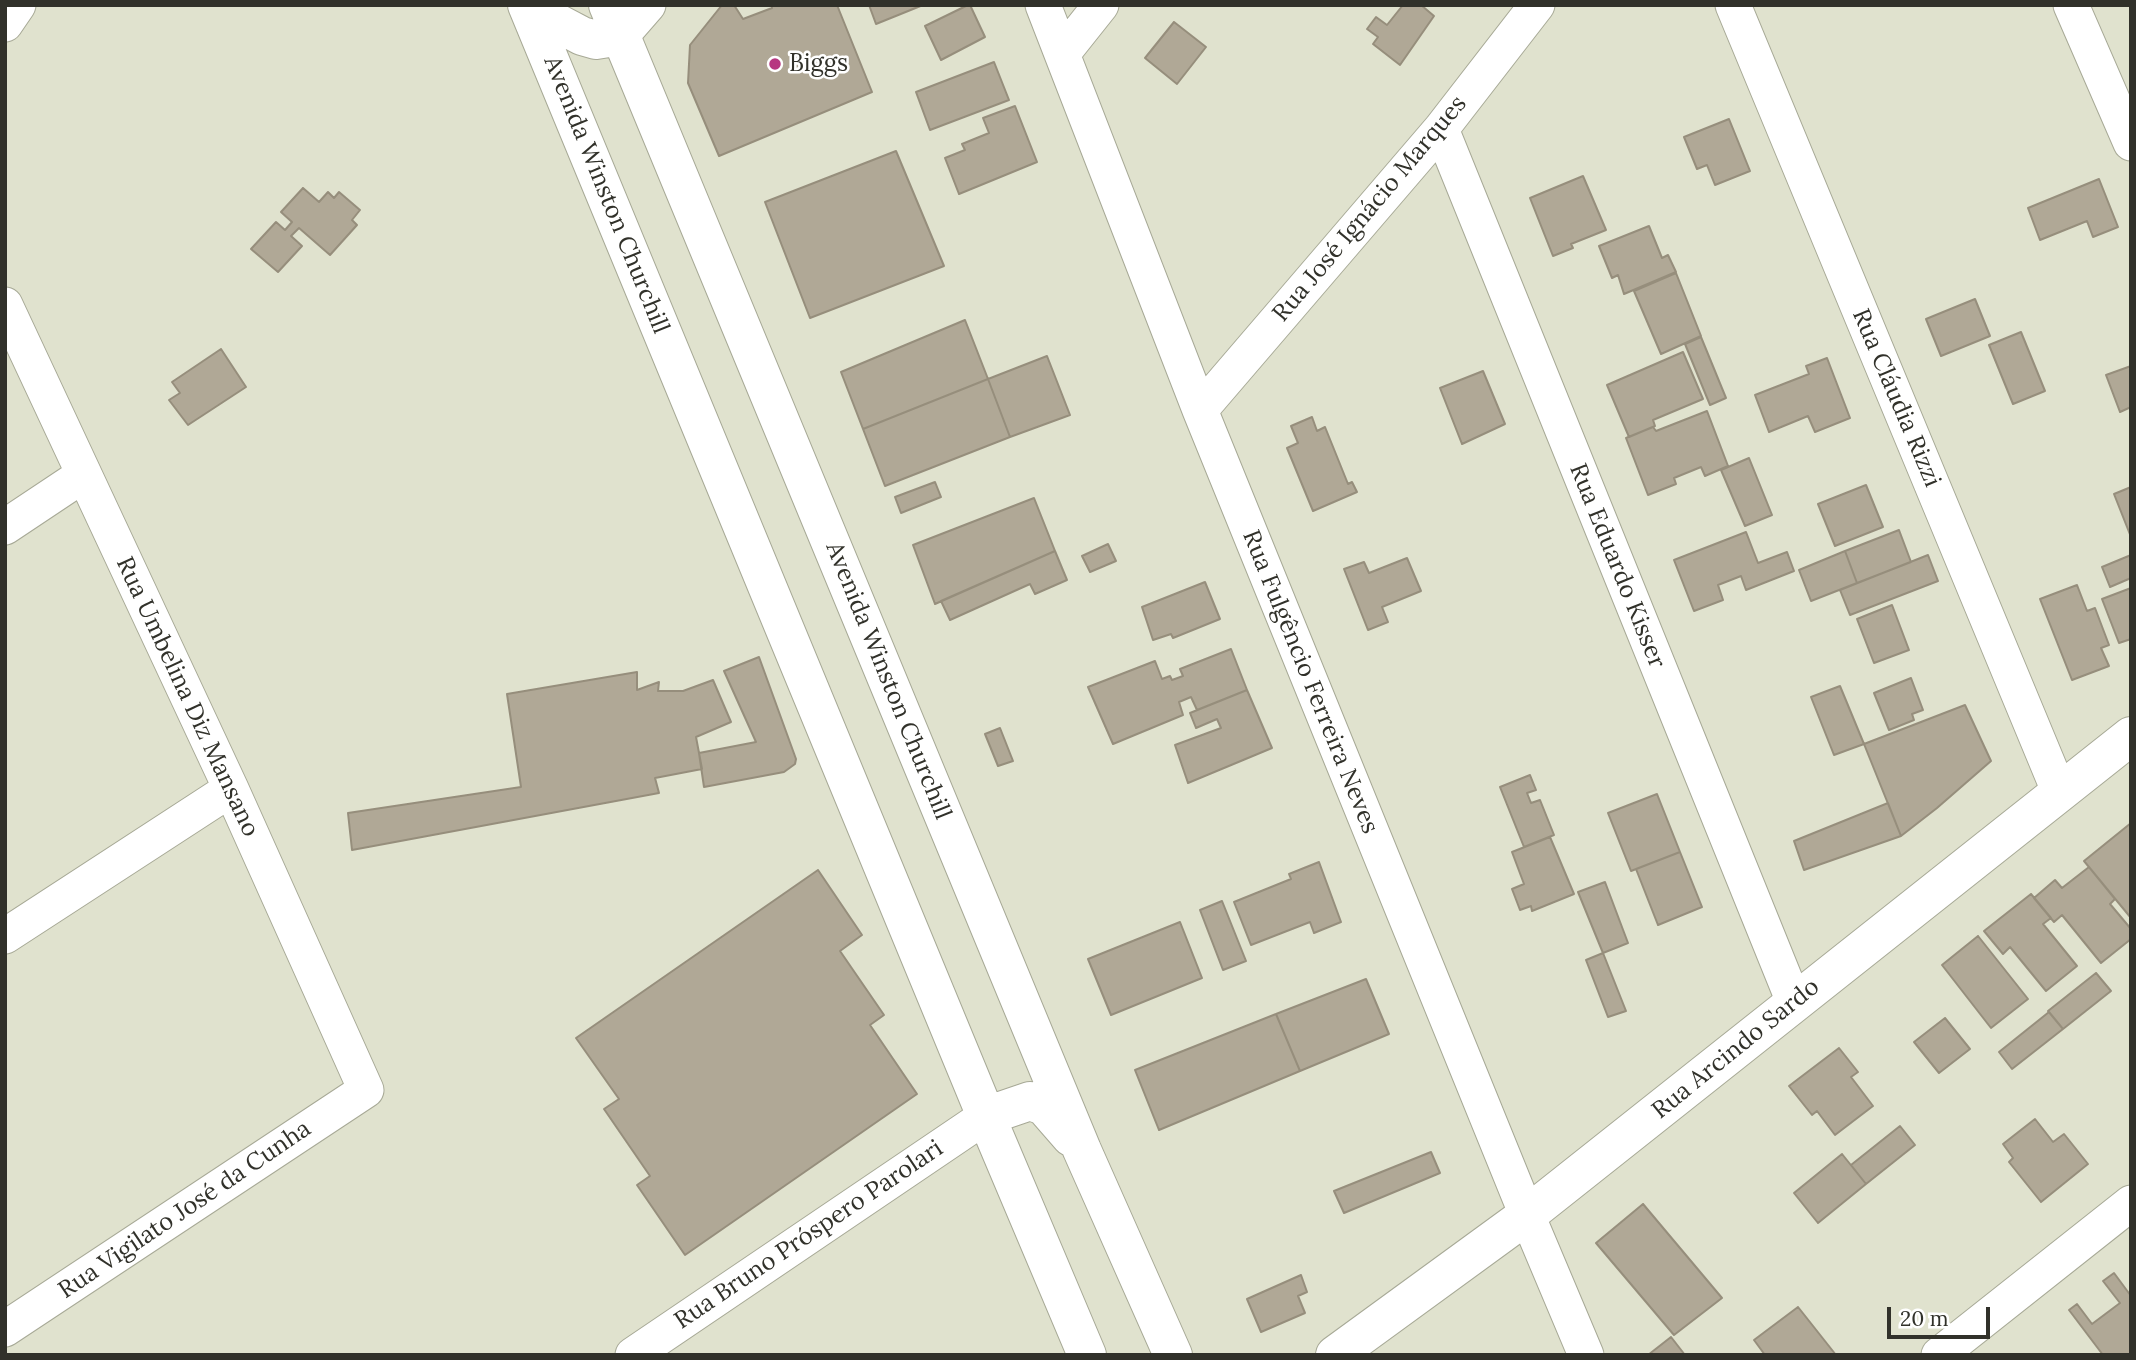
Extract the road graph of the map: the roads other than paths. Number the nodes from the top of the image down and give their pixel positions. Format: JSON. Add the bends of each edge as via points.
{"nodes":[{"id":1,"x":18,"y":5,"type":"edge"},
{"id":2,"x":648,"y":5,"type":"edge"},
{"id":3,"x":1043,"y":5,"type":"edge"},
{"id":4,"x":1101,"y":5,"type":"edge"},
{"id":5,"x":1537,"y":5,"type":"edge"},
{"id":6,"x":1733,"y":5,"type":"edge"},
{"id":7,"x":2071,"y":5,"type":"edge"},
{"id":8,"x":528,"y":7,"type":"edge"},
{"id":9,"x":614,"y":21,"type":"edge"},
{"id":10,"x":5,"y":24,"type":"edge"},
{"id":11,"x":1062,"y":54,"type":"junction"},
{"id":12,"x":1441,"y":129,"type":"junction"},
{"id":13,"x":2131,"y":143,"type":"edge"},
{"id":14,"x":5,"y":305,"type":"edge"},
{"id":15,"x":1200,"y":410,"type":"junction"},
{"id":16,"x":83,"y":475,"type":"junction"},
{"id":17,"x":5,"y":527,"type":"edge"},
{"id":18,"x":2131,"y":736,"type":"edge"},
{"id":19,"x":231,"y":789,"type":"junction"},
{"id":20,"x":2060,"y":791,"type":"junction"},
{"id":21,"x":5,"y":936,"type":"edge"},
{"id":22,"x":1794,"y":1002,"type":"junction"},
{"id":23,"x":366,"y":1090,"type":"joint"},
{"id":24,"x":986,"y":1116,"type":"junction"},
{"id":25,"x":1082,"y":1150,"type":"junction"},
{"id":26,"x":2131,"y":1203,"type":"edge"},
{"id":27,"x":1527,"y":1215,"type":"junction"},
{"id":28,"x":5,"y":1329,"type":"edge"},
{"id":29,"x":633,"y":1355,"type":"edge"},
{"id":30,"x":1087,"y":1355,"type":"edge"},
{"id":31,"x":1173,"y":1355,"type":"edge"},
{"id":32,"x":1335,"y":1355,"type":"edge"},
{"id":33,"x":1586,"y":1355,"type":"edge"},
{"id":34,"x":1939,"y":1355,"type":"edge"}],
"edges":[{"from":1,"to":10,"type":"street"},
{"from":2,"to":9,"type":"street"},
{"from":3,"to":11,"type":"street","name":"Rua Fulgêncio Ferreira Neves"},
{"from":4,"to":11,"type":"street"},
{"from":5,"to":12,"type":"street","name":"Rua José Ignácio Marques"},
{"from":6,"to":20,"type":"street","name":"Rua Cláudia Rizzi"},
{"from":7,"to":13,"type":"street"},
{"from":8,"to":9,"type":"main road","via":[[596,40]]},
{"from":8,"to":24,"type":"main road","name":"Avenida Winston Churchill"},
{"from":9,"to":25,"type":"main road","name":"Avenida Winston Churchill"},
{"from":11,"to":15,"type":"street","name":"Rua Fulgêncio Ferreira Neves"},
{"from":12,"to":15,"type":"street","name":"Rua José Ignácio Marques"},
{"from":12,"to":22,"type":"street","name":"Rua Eduardo Kisser"},
{"from":14,"to":16,"type":"street","name":"Rua Umbelina Diz Mansano"},
{"from":15,"to":27,"type":"street","name":"Rua Fulgêncio Ferreira Neves"},
{"from":16,"to":17,"type":"street"},
{"from":16,"to":19,"type":"street","name":"Rua Umbelina Diz Mansano"},
{"from":18,"to":20,"type":"main road","name":"Rua Arcindo Sardo"},
{"from":19,"to":21,"type":"street"},
{"from":19,"to":23,"type":"street","name":"Rua Umbelina Diz Mansano"},
{"from":20,"to":22,"type":"main road","name":"Rua Arcindo Sardo"},
{"from":22,"to":27,"type":"main road","name":"Rua Arcindo Sardo"},
{"from":23,"to":28,"type":"street","name":"Rua Vigilato José da Cunha"},
{"from":24,"to":25,"type":"main road","via":[[1030,1101],[1044,1106]]},
{"from":24,"to":29,"type":"street","name":"Rua Bruno Próspero Parolari"},
{"from":24,"to":30,"type":"main road","name":"Avenida Winston Churchill"},
{"from":25,"to":31,"type":"main road","name":"Avenida Winston Churchill"},
{"from":26,"to":34,"type":"street"},
{"from":27,"to":32,"type":"main road","name":"Rua Arcindo Sardo"},
{"from":27,"to":33,"type":"street","name":"Rua Fulgêncio Ferreira Neves"}]}
